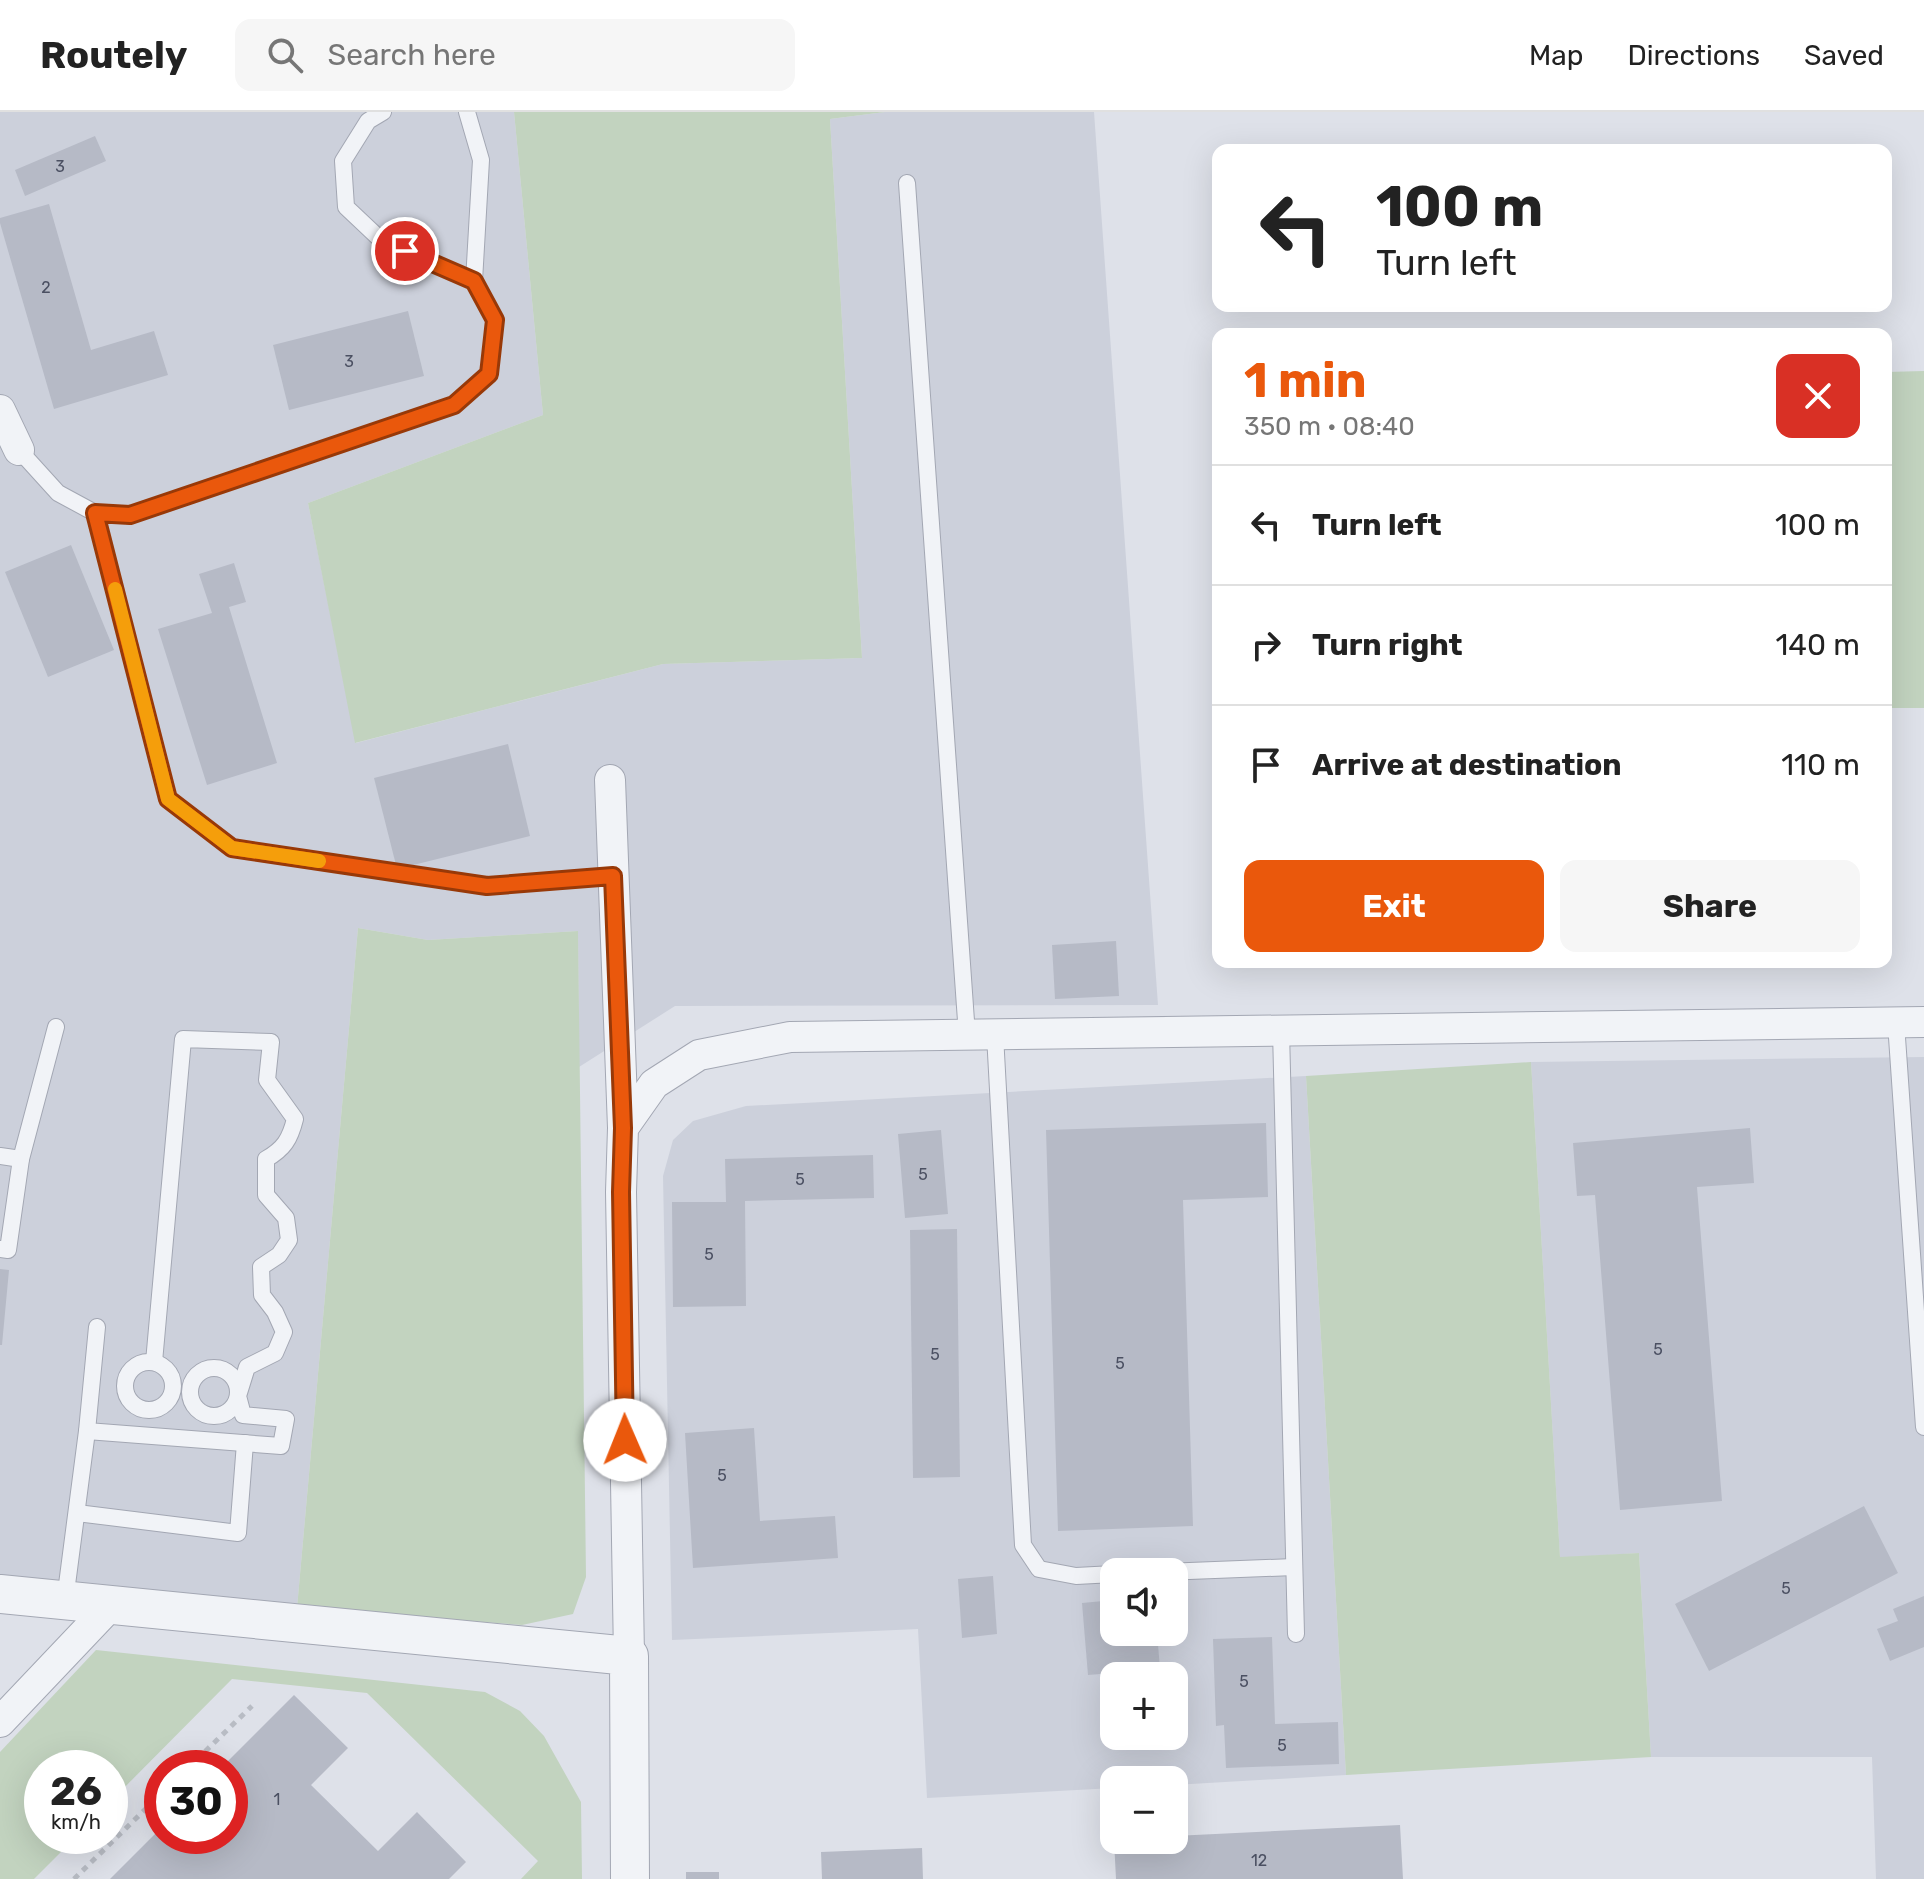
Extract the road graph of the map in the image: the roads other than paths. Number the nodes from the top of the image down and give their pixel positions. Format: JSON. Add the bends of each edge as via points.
{"nodes":[{"id":1,"x":383,"y":112,"type":"edge"},
{"id":2,"x":467,"y":112,"type":"edge"},
{"id":3,"x":907,"y":183,"type":"dead end"},
{"id":4,"x":474,"y":281,"type":"junction"},
{"id":5,"x":0,"y":410,"type":"edge"},
{"id":6,"x":19,"y":450,"type":"joint"},
{"id":7,"x":95,"y":513,"type":"junction"},
{"id":8,"x":610,"y":780,"type":"dead end"},
{"id":9,"x":613,"y":876,"type":"junction"},
{"id":10,"x":1910,"y":1022,"type":"edge"},
{"id":11,"x":56,"y":1027,"type":"dead end"},
{"id":12,"x":1281,"y":1031,"type":"junction"},
{"id":13,"x":981,"y":1035,"type":"junction"},
{"id":14,"x":623,"y":1128,"type":"junction"},
{"id":15,"x":0,"y":1156,"type":"edge"},
{"id":16,"x":21,"y":1159,"type":"junction"},
{"id":17,"x":7,"y":1203,"type":"edge"},
{"id":18,"x":0,"y":1249,"type":"edge"},
{"id":19,"x":97,"y":1327,"type":"dead end"},
{"id":20,"x":154,"y":1362,"type":"dead end"},
{"id":21,"x":1924,"y":1427,"type":"edge"},
{"id":22,"x":87,"y":1431,"type":"junction"},
{"id":23,"x":245,"y":1443,"type":"junction"},
{"id":24,"x":77,"y":1513,"type":"junction"},
{"id":25,"x":1294,"y":1567,"type":"junction"},
{"id":26,"x":1188,"y":1571,"type":"edge"},
{"id":27,"x":1100,"y":1575,"type":"edge"},
{"id":28,"x":0,"y":1594,"type":"edge"},
{"id":29,"x":65,"y":1600,"type":"junction"},
{"id":30,"x":111,"y":1605,"type":"junction"},
{"id":31,"x":1296,"y":1634,"type":"dead end"},
{"id":32,"x":629,"y":1656,"type":"junction"},
{"id":33,"x":0,"y":1722,"type":"edge"},
{"id":34,"x":630,"y":1879,"type":"edge"}],
"edges":[{"from":1,"to":4,"type":"lane","via":[[368,121],[343,161],[346,207],[382,241]]},
{"from":2,"to":4,"type":"lane","via":[[481,160]]},
{"from":3,"to":13,"type":"lane"},
{"from":4,"to":7,"type":"lane","via":[[495,320],[489,374],[454,405],[130,515]]},
{"from":5,"to":6,"type":"street"},
{"from":6,"to":7,"type":"lane","via":[[58,493]]},
{"from":7,"to":9,"type":"lane","via":[[168,799],[232,848],[487,886]]},
{"from":8,"to":9,"type":"street"},
{"from":9,"to":14,"type":"street"},
{"from":10,"to":12,"type":"street"},
{"from":10,"to":21,"type":"lane"},
{"from":11,"to":16,"type":"lane"},
{"from":12,"to":13,"type":"street"},
{"from":12,"to":25,"type":"lane"},
{"from":13,"to":14,"type":"street","via":[[790,1037],[699,1055],[654,1084]]},
{"from":13,"to":27,"type":"lane","via":[[1023,1545],[1039,1569]]},
{"from":14,"to":32,"type":"street"},
{"from":15,"to":16,"type":"lane"},
{"from":16,"to":17,"type":"lane"},
{"from":17,"to":18,"type":"lane","via":[[8,1250]]},
{"from":19,"to":22,"type":"lane"},
{"from":20,"to":23,"type":"lane","via":[[183,1039],[271,1042],[267,1080],[295,1119],[290,1138],[266,1159],[266,1195],[286,1218],[289,1240],[261,1267],[262,1295],[284,1332],[275,1353],[247,1367],[238,1396],[243,1415],[286,1419],[281,1446]]},
{"from":22,"to":23,"type":"lane"},
{"from":22,"to":24,"type":"lane"},
{"from":23,"to":24,"type":"lane","via":[[238,1533]]},
{"from":24,"to":29,"type":"lane"},
{"from":25,"to":26,"type":"lane"},
{"from":25,"to":31,"type":"lane"},
{"from":28,"to":29,"type":"street"},
{"from":29,"to":30,"type":"street"},
{"from":30,"to":32,"type":"street"},
{"from":30,"to":33,"type":"street"},
{"from":32,"to":34,"type":"street"}]}
